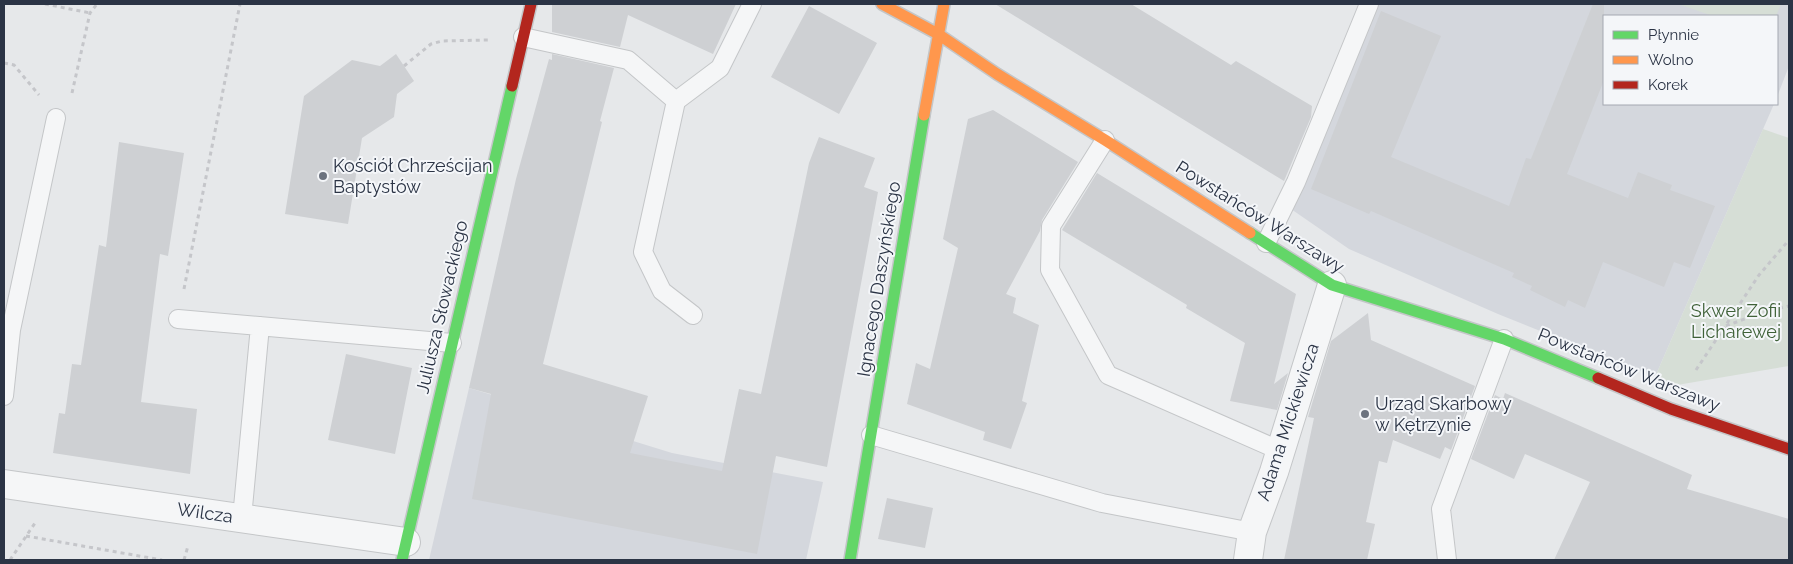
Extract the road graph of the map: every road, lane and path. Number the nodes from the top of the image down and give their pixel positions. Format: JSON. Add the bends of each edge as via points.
{"nodes":[{"id":1,"x":45,"y":4,"type":"edge"},
{"id":2,"x":97,"y":4,"type":"edge"},
{"id":3,"x":240,"y":4,"type":"edge"},
{"id":4,"x":530,"y":4,"type":"edge"},
{"id":5,"x":752,"y":4,"type":"edge"},
{"id":6,"x":882,"y":4,"type":"edge"},
{"id":7,"x":944,"y":4,"type":"edge"},
{"id":8,"x":1369,"y":4,"type":"edge"},
{"id":9,"x":90,"y":13,"type":"junction"},
{"id":10,"x":938,"y":34,"type":"junction"},
{"id":11,"x":523,"y":37,"type":"junction"},
{"id":12,"x":490,"y":40,"type":"dead end"},
{"id":13,"x":4,"y":63,"type":"edge"},
{"id":14,"x":404,"y":66,"type":"dead end"},
{"id":15,"x":676,"y":101,"type":"junction"},
{"id":16,"x":56,"y":118,"type":"junction"},
{"id":17,"x":1105,"y":140,"type":"junction"},
{"id":18,"x":1789,"y":240,"type":"edge"},
{"id":19,"x":1266,"y":243,"type":"junction"},
{"id":20,"x":1332,"y":285,"type":"junction"},
{"id":21,"x":1789,"y":306,"type":"edge"},
{"id":22,"x":693,"y":315,"type":"dead end"},
{"id":23,"x":178,"y":319,"type":"joint"},
{"id":24,"x":260,"y":326,"type":"junction"},
{"id":25,"x":1725,"y":326,"type":"junction"},
{"id":26,"x":1504,"y":339,"type":"junction"},
{"id":27,"x":452,"y":343,"type":"junction"},
{"id":28,"x":1696,"y":370,"type":"dead end"},
{"id":29,"x":4,"y":396,"type":"edge"},
{"id":30,"x":871,"y":435,"type":"junction"},
{"id":31,"x":1789,"y":449,"type":"edge"},
{"id":32,"x":1281,"y":451,"type":"junction"},
{"id":33,"x":4,"y":484,"type":"edge"},
{"id":34,"x":242,"y":518,"type":"junction"},
{"id":35,"x":38,"y":519,"type":"dead end"},
{"id":36,"x":1252,"y":532,"type":"junction"},
{"id":37,"x":26,"y":536,"type":"junction"},
{"id":38,"x":404,"y":551,"type":"edge"},
{"id":39,"x":10,"y":560,"type":"edge"},
{"id":40,"x":162,"y":560,"type":"edge"},
{"id":41,"x":850,"y":560,"type":"edge"},
{"id":42,"x":1248,"y":560,"type":"edge"},
{"id":43,"x":1447,"y":560,"type":"edge"}],
"edges":[{"from":1,"to":9,"type":"path"},
{"from":2,"to":9,"type":"path"},
{"from":3,"to":23,"type":"path"},
{"from":4,"to":11,"type":"street","name":"Juliusza Słowackiego"},
{"from":5,"to":15,"type":"lane","via":[[720,68]]},
{"from":6,"to":10,"type":"street","name":"Powstańców Warszawy"},
{"from":7,"to":10,"type":"street","name":"Ignacego Daszyńskiego"},
{"from":8,"to":19,"type":"lane","via":[[1296,182]]},
{"from":9,"to":16,"type":"path","via":[[70,100]]},
{"from":10,"to":17,"type":"street","name":"Powstańców Warszawy"},
{"from":10,"to":30,"type":"street","name":"Ignacego Daszyńskiego"},
{"from":11,"to":15,"type":"lane","via":[[628,60]]},
{"from":11,"to":27,"type":"street","name":"Juliusza Słowackiego"},
{"from":12,"to":14,"type":"path","via":[[431,44]]},
{"from":13,"to":16,"type":"path","via":[[14,66],[34,87]]},
{"from":15,"to":22,"type":"lane","via":[[643,252],[662,290]]},
{"from":16,"to":29,"type":"lane","via":[[11,330]]},
{"from":17,"to":19,"type":"street","name":"Powstańców Warszawy"},
{"from":17,"to":32,"type":"lane","via":[[1051,226],[1050,270],[1108,375]]},
{"from":18,"to":25,"type":"path","via":[[1759,275]]},
{"from":19,"to":20,"type":"street","name":"Powstańców Warszawy"},
{"from":20,"to":26,"type":"street","name":"Powstańców Warszawy"},
{"from":20,"to":32,"type":"street","name":"Adama Mickiewicza"},
{"from":21,"to":25,"type":"path"},
{"from":23,"to":24,"type":"lane"},
{"from":24,"to":27,"type":"lane"},
{"from":24,"to":34,"type":"lane"},
{"from":25,"to":28,"type":"path"},
{"from":26,"to":31,"type":"street","name":"Powstańców Warszawy","via":[[1671,409]]},
{"from":26,"to":43,"type":"lane","via":[[1441,509]]},
{"from":27,"to":38,"type":"street","name":"Juliusza Słowackiego"},
{"from":30,"to":36,"type":"lane","via":[[1102,503]]},
{"from":30,"to":41,"type":"street","name":"Ignacego Daszyńskiego"},
{"from":32,"to":36,"type":"street","name":"Adama Mickiewicza"},
{"from":33,"to":34,"type":"street","name":"Wilcza"},
{"from":34,"to":38,"type":"street","name":"Wilcza"},
{"from":35,"to":37,"type":"path"},
{"from":36,"to":42,"type":"street","name":"Adama Mickiewicza"},
{"from":37,"to":39,"type":"path"},
{"from":37,"to":40,"type":"path"}]}
